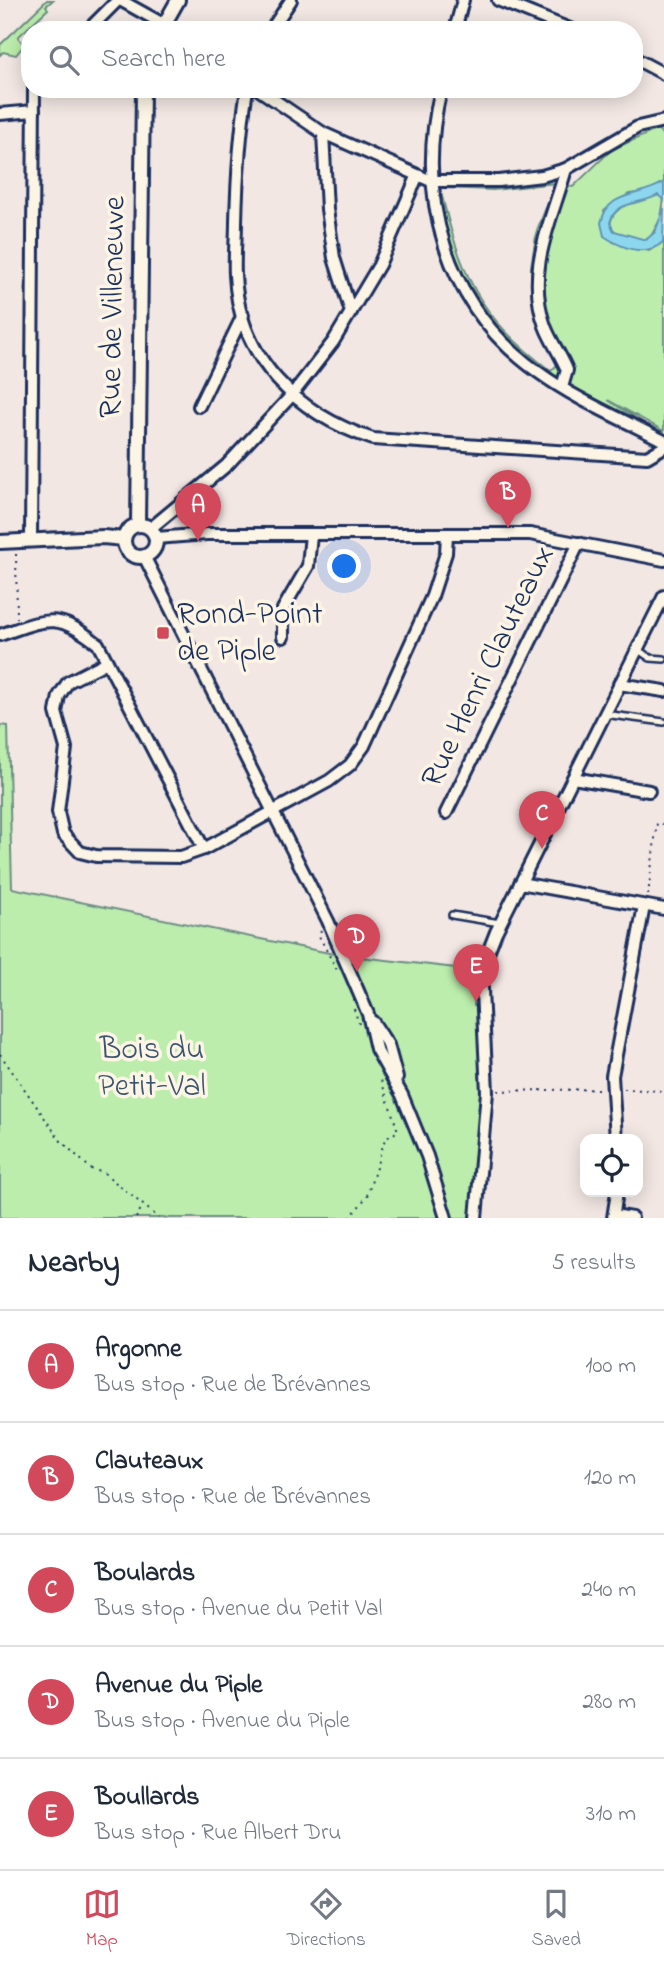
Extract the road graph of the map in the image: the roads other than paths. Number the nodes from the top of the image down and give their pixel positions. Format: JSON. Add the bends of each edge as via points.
{"nodes":[{"id":1,"x":119,"y":0,"type":"edge"},
{"id":2,"x":178,"y":0,"type":"edge"},
{"id":3,"x":291,"y":0,"type":"edge"},
{"id":4,"x":463,"y":0,"type":"edge"},
{"id":5,"x":498,"y":0,"type":"edge"},
{"id":6,"x":97,"y":21,"type":"edge"},
{"id":7,"x":154,"y":21,"type":"edge"},
{"id":8,"x":169,"y":21,"type":"edge"},
{"id":9,"x":277,"y":21,"type":"edge"},
{"id":10,"x":457,"y":21,"type":"edge"},
{"id":11,"x":550,"y":21,"type":"edge"},
{"id":12,"x":643,"y":63,"type":"edge"},
{"id":13,"x":664,"y":74,"type":"edge"},
{"id":14,"x":34,"y":98,"type":"edge"},
{"id":15,"x":143,"y":98,"type":"edge"},
{"id":16,"x":246,"y":98,"type":"edge"},
{"id":17,"x":271,"y":98,"type":"edge"},
{"id":18,"x":439,"y":98,"type":"edge"},
{"id":19,"x":34,"y":111,"type":"junction"},
{"id":20,"x":0,"y":114,"type":"edge"},
{"id":21,"x":664,"y":121,"type":"edge"},
{"id":22,"x":323,"y":133,"type":"junction"},
{"id":23,"x":566,"y":169,"type":"junction"},
{"id":24,"x":417,"y":177,"type":"junction"},
{"id":25,"x":431,"y":181,"type":"junction"},
{"id":26,"x":351,"y":312,"type":"junction"},
{"id":27,"x":243,"y":315,"type":"junction"},
{"id":28,"x":562,"y":387,"type":"junction"},
{"id":29,"x":291,"y":396,"type":"junction"},
{"id":30,"x":200,"y":407,"type":"dead end"},
{"id":31,"x":664,"y":441,"type":"edge"},
{"id":32,"x":664,"y":447,"type":"edge"},
{"id":33,"x":148,"y":530,"type":"junction"},
{"id":34,"x":312,"y":534,"type":"junction"},
{"id":35,"x":447,"y":537,"type":"junction"},
{"id":36,"x":124,"y":539,"type":"junction"},
{"id":37,"x":26,"y":540,"type":"junction"},
{"id":38,"x":0,"y":542,"type":"edge"},
{"id":39,"x":579,"y":543,"type":"junction"},
{"id":40,"x":145,"y":556,"type":"junction"},
{"id":41,"x":664,"y":560,"type":"edge"},
{"id":42,"x":664,"y":596,"type":"edge"},
{"id":43,"x":0,"y":635,"type":"edge"},
{"id":44,"x":284,"y":637,"type":"dead end"},
{"id":45,"x":637,"y":649,"type":"junction"},
{"id":46,"x":664,"y":660,"type":"edge"},
{"id":47,"x":107,"y":662,"type":"junction"},
{"id":48,"x":619,"y":684,"type":"junction"},
{"id":49,"x":664,"y":691,"type":"edge"},
{"id":50,"x":604,"y":714,"type":"junction"},
{"id":51,"x":664,"y":722,"type":"edge"},
{"id":52,"x":573,"y":778,"type":"junction"},
{"id":53,"x":649,"y":791,"type":"dead end"},
{"id":54,"x":271,"y":813,"type":"junction"},
{"id":55,"x":446,"y":813,"type":"dead end"},
{"id":56,"x":204,"y":849,"type":"junction"},
{"id":57,"x":520,"y":883,"type":"junction"},
{"id":58,"x":644,"y":905,"type":"junction"},
{"id":59,"x":664,"y":909,"type":"edge"},
{"id":60,"x":452,"y":915,"type":"dead end"},
{"id":61,"x":500,"y":923,"type":"junction"},
{"id":62,"x":615,"y":1134,"type":"edge"},
{"id":63,"x":616,"y":1197,"type":"edge"},
{"id":64,"x":614,"y":1216,"type":"edge"},
{"id":65,"x":446,"y":1218,"type":"edge"},
{"id":66,"x":476,"y":1218,"type":"edge"},
{"id":67,"x":632,"y":1218,"type":"edge"}],
"edges":[{"from":1,"to":6,"type":"street"},
{"from":1,"to":7,"type":"street"},
{"from":2,"to":8,"type":"street"},
{"from":3,"to":9,"type":"street"},
{"from":4,"to":10,"type":"street"},
{"from":5,"to":11,"type":"street"},
{"from":12,"to":13,"type":"street"},
{"from":14,"to":19,"type":"street"},
{"from":15,"to":33,"type":"street","name":"Rue de Villeneuve"},
{"from":16,"to":27,"type":"street","via":[[237,152],[235,263]]},
{"from":17,"to":22,"type":"street"},
{"from":18,"to":25,"type":"street","via":[[430,152]]},
{"from":19,"to":20,"type":"street"},
{"from":19,"to":37,"type":"street"},
{"from":21,"to":23,"type":"street","via":[[638,127]]},
{"from":22,"to":24,"type":"street"},
{"from":22,"to":26,"type":"street","via":[[332,246]]},
{"from":23,"to":25,"type":"street","via":[[499,181]]},
{"from":23,"to":28,"type":"street","via":[[543,234],[537,280],[545,325],[567,370]]},
{"from":24,"to":25,"type":"street"},
{"from":24,"to":26,"type":"street","via":[[379,265]]},
{"from":25,"to":28,"type":"street","via":[[442,243],[465,292],[498,337],[538,373]]},
{"from":26,"to":29,"type":"street"},
{"from":27,"to":29,"type":"street","via":[[256,350]]},
{"from":27,"to":30,"type":"street"},
{"from":28,"to":31,"type":"street"},
{"from":29,"to":32,"type":"street","via":[[342,429],[373,439],[647,457]]},
{"from":29,"to":33,"type":"street","via":[[227,465]]},
{"from":33,"to":34,"type":"street"},
{"from":33,"to":36,"type":"street","via":[[128,530]]},
{"from":33,"to":40,"type":"street","via":[[155,549]]},
{"from":34,"to":35,"type":"street"},
{"from":34,"to":44,"type":"street","via":[[308,566],[283,610]]},
{"from":35,"to":39,"type":"street","via":[[530,534]]},
{"from":35,"to":54,"type":"street","via":[[432,596],[364,746],[329,782]]},
{"from":36,"to":37,"type":"street"},
{"from":36,"to":40,"type":"street","via":[[129,552]]},
{"from":37,"to":38,"type":"street"},
{"from":39,"to":41,"type":"street"},
{"from":39,"to":55,"type":"street","name":"Rue Henri Clauteaux"},
{"from":40,"to":54,"type":"street"},
{"from":42,"to":45,"type":"street"},
{"from":43,"to":47,"type":"street","via":[[48,619],[76,627],[98,644]]},
{"from":45,"to":46,"type":"lane"},
{"from":45,"to":48,"type":"street"},
{"from":47,"to":56,"type":"street"},
{"from":47,"to":56,"type":"street","via":[[68,682],[59,696],[56,712],[66,748],[58,812],[63,834],[80,852],[96,856],[181,857]]},
{"from":48,"to":49,"type":"street"},
{"from":48,"to":50,"type":"street"},
{"from":50,"to":51,"type":"lane"},
{"from":50,"to":52,"type":"street"},
{"from":52,"to":53,"type":"street"},
{"from":52,"to":57,"type":"street"},
{"from":54,"to":56,"type":"street"},
{"from":54,"to":65,"type":"street","via":[[328,921],[368,1014],[376,1049],[402,1095],[427,1156]]},
{"from":57,"to":58,"type":"street"},
{"from":57,"to":61,"type":"street"},
{"from":58,"to":59,"type":"street"},
{"from":58,"to":62,"type":"street","via":[[612,1088]]},
{"from":60,"to":61,"type":"lane"},
{"from":61,"to":66,"type":"street","via":[[481,970],[487,1092]]},
{"from":63,"to":64,"type":"street"},
{"from":64,"to":67,"type":"street"}]}
